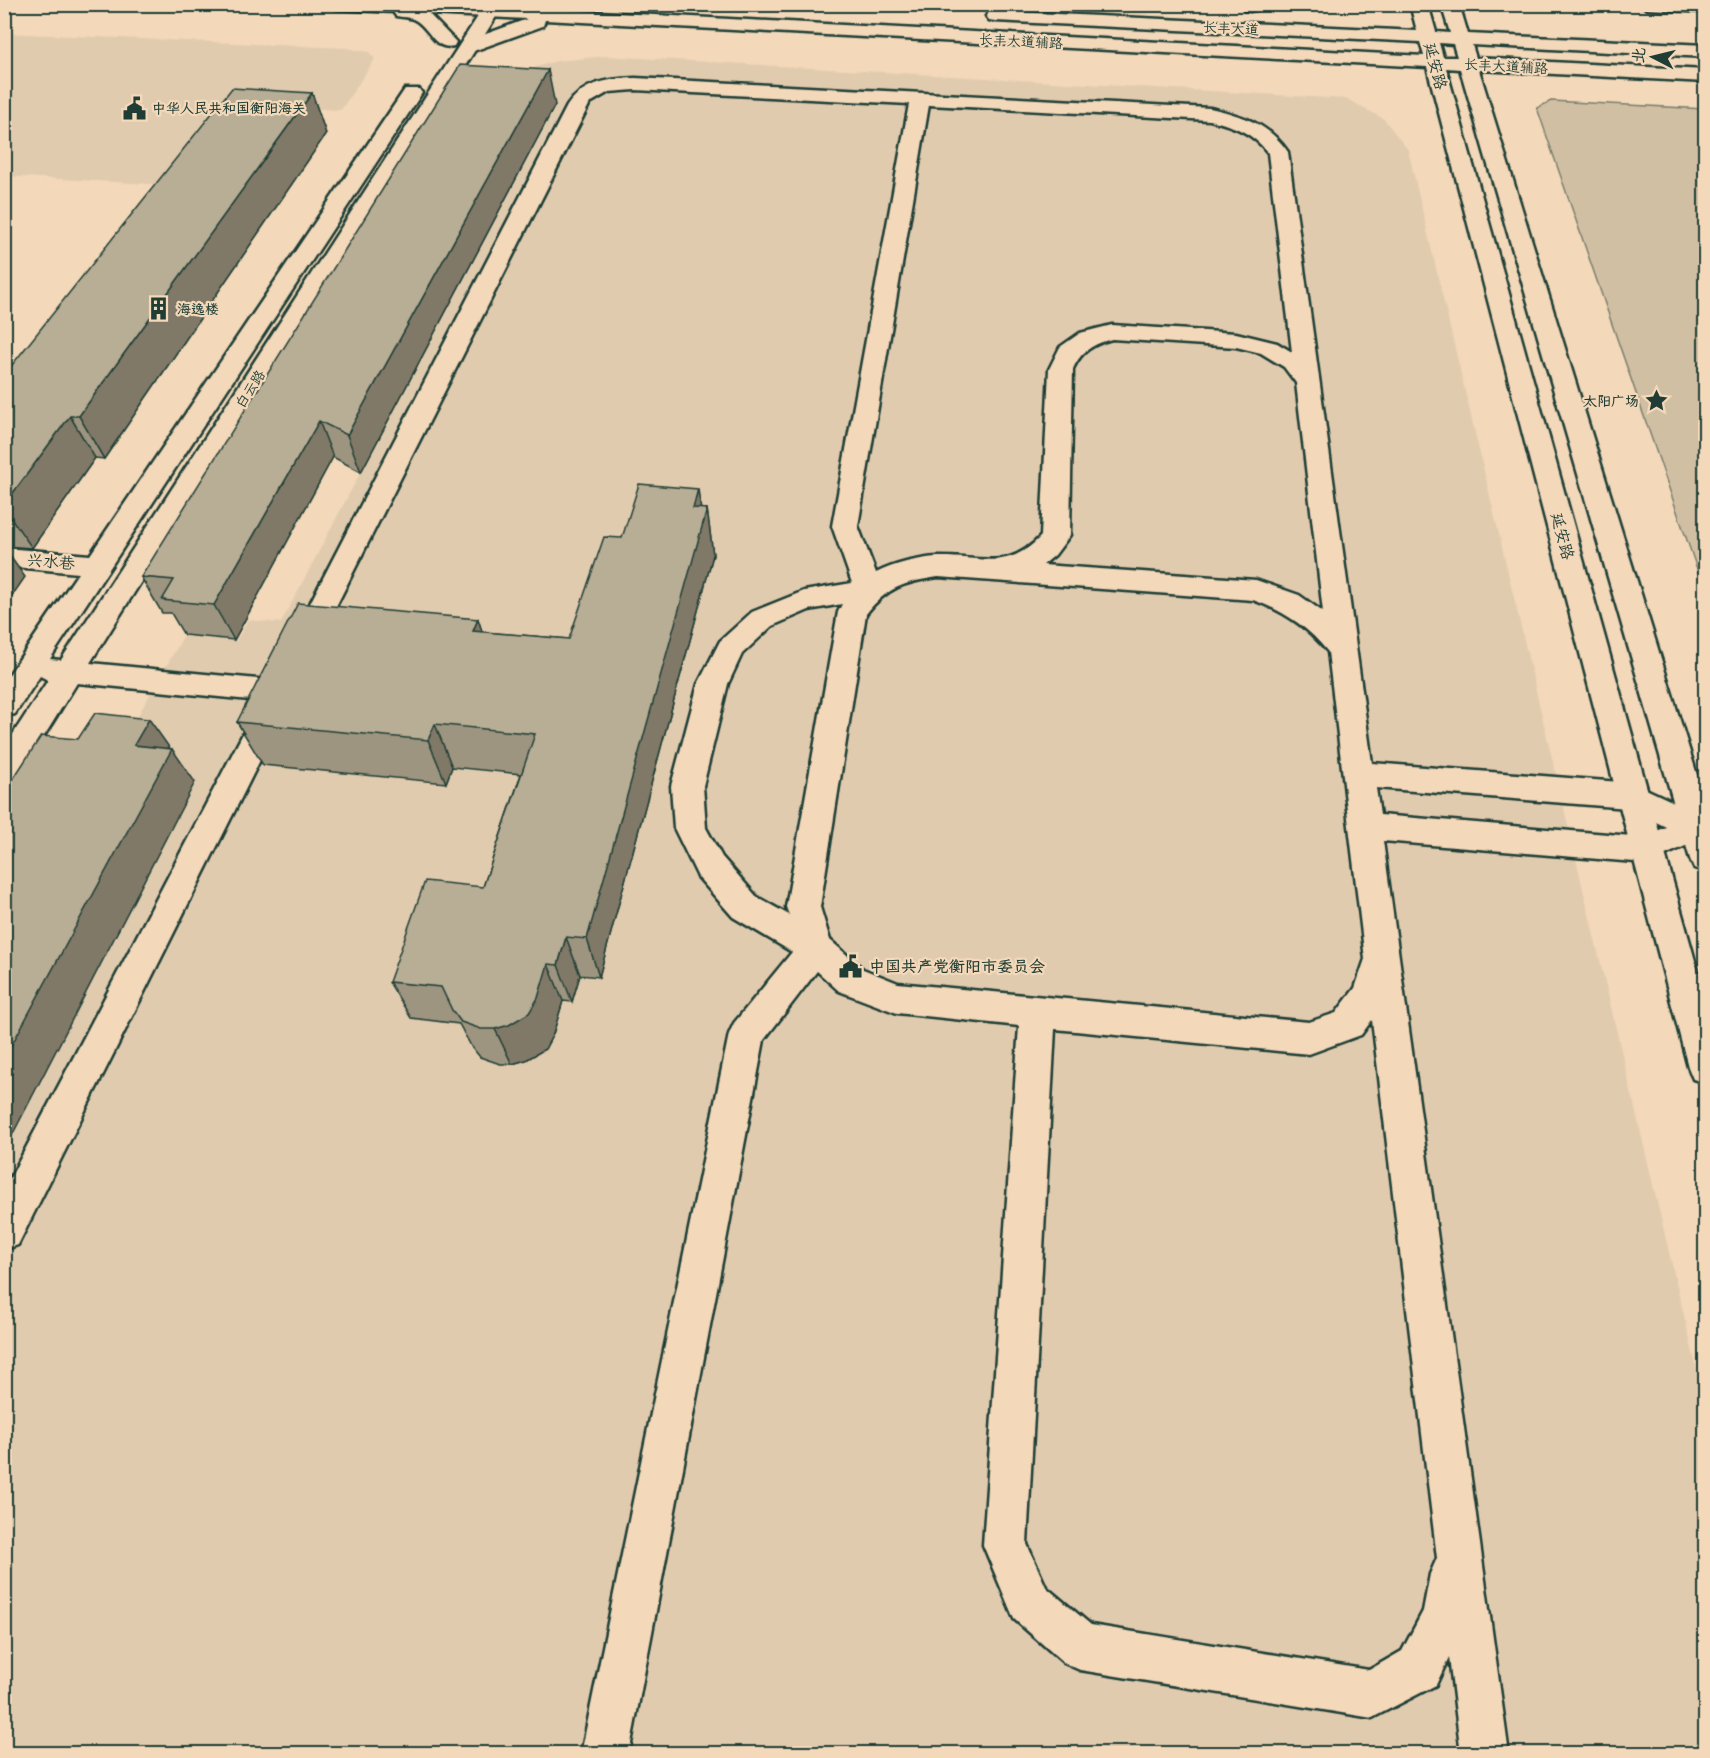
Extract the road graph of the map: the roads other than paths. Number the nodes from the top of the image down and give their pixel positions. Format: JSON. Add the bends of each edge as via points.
{"nodes":[{"id":1,"x":336,"y":4,"type":"edge"},
{"id":2,"x":627,"y":4,"type":"edge"},
{"id":3,"x":1648,"y":4,"type":"edge"},
{"id":4,"x":1228,"y":5,"type":"edge"},
{"id":5,"x":374,"y":6,"type":"junction"},
{"id":6,"x":1261,"y":6,"type":"edge"},
{"id":7,"x":1706,"y":7,"type":"edge"},
{"id":8,"x":481,"y":8,"type":"edge"},
{"id":9,"x":559,"y":16,"type":"junction"},
{"id":10,"x":981,"y":16,"type":"dead end"},
{"id":11,"x":1460,"y":19,"type":"edge"},
{"id":12,"x":1421,"y":26,"type":"edge"},
{"id":13,"x":457,"y":44,"type":"junction"},
{"id":14,"x":1638,"y":48,"type":"junction"},
{"id":15,"x":1706,"y":51,"type":"edge"},
{"id":16,"x":1302,"y":56,"type":"junction"},
{"id":17,"x":1468,"y":64,"type":"junction"},
{"id":18,"x":1545,"y":68,"type":"junction"},
{"id":19,"x":1706,"y":76,"type":"edge"},
{"id":20,"x":1495,"y":95,"type":"junction"},
{"id":21,"x":920,"y":99,"type":"junction"},
{"id":22,"x":1446,"y":105,"type":"junction"},
{"id":23,"x":1308,"y":383,"type":"junction"},
{"id":24,"x":4,"y":557,"type":"edge"},
{"id":25,"x":98,"y":565,"type":"junction"},
{"id":26,"x":990,"y":570,"type":"junction"},
{"id":27,"x":868,"y":590,"type":"junction"},
{"id":28,"x":1344,"y":652,"type":"junction"},
{"id":29,"x":30,"y":668,"type":"junction"},
{"id":30,"x":70,"y":672,"type":"junction"},
{"id":31,"x":279,"y":692,"type":"junction"},
{"id":32,"x":4,"y":706,"type":"edge"},
{"id":33,"x":4,"y":774,"type":"edge"},
{"id":34,"x":1359,"y":774,"type":"junction"},
{"id":35,"x":1633,"y":796,"type":"junction"},
{"id":36,"x":1365,"y":827,"type":"junction"},
{"id":37,"x":1696,"y":827,"type":"junction"},
{"id":38,"x":1647,"y":850,"type":"junction"},
{"id":39,"x":1706,"y":859,"type":"edge"},
{"id":40,"x":815,"y":948,"type":"junction"},
{"id":41,"x":1383,"y":957,"type":"junction"},
{"id":42,"x":1038,"y":1011,"type":"junction"},
{"id":43,"x":1706,"y":1067,"type":"edge"},
{"id":44,"x":4,"y":1231,"type":"edge"},
{"id":45,"x":1459,"y":1546,"type":"junction"},
{"id":46,"x":605,"y":1754,"type":"edge"},
{"id":47,"x":1485,"y":1754,"type":"edge"}],
"edges":[{"from":1,"to":5,"type":"main road","name":"长丰大道辅路"},
{"from":2,"to":9,"type":"main road"},
{"from":3,"to":7,"type":"main road"},
{"from":4,"to":6,"type":"main road","name":"长丰大道"},
{"from":5,"to":8,"type":"main road","name":"长丰大道辅路"},
{"from":5,"to":13,"type":"main road","via":[[422,16]]},
{"from":8,"to":9,"type":"main road","name":"长丰大道辅路"},
{"from":8,"to":13,"type":"main road","name":"白云路"},
{"from":9,"to":13,"type":"main road"},
{"from":9,"to":16,"type":"main road","name":"长丰大道辅路"},
{"from":10,"to":12,"type":"main road","name":"长丰大道"},
{"from":11,"to":12,"type":"main road","name":"长丰大道"},
{"from":11,"to":14,"type":"main road","name":"长丰大道"},
{"from":11,"to":17,"type":"main road","name":"延安路"},
{"from":12,"to":16,"type":"main road","name":"长丰大道辅路"},
{"from":12,"to":17,"type":"main road","name":"长丰大道辅路"},
{"from":12,"to":22,"type":"main road","name":"延安路"},
{"from":13,"to":25,"type":"main road","name":"白云路"},
{"from":13,"to":30,"type":"main road","name":"白云路"},
{"from":14,"to":15,"type":"main road","name":"长丰大道"},
{"from":14,"to":18,"type":"main road"},
{"from":16,"to":22,"type":"main road","via":[[1362,61],[1411,74]]},
{"from":17,"to":18,"type":"main road","name":"长丰大道辅路"},
{"from":17,"to":20,"type":"main road","name":"延安路"},
{"from":18,"to":19,"type":"main road","name":"长丰大道辅路"},
{"from":18,"to":20,"type":"main road","via":[[1516,79]]},
{"from":20,"to":37,"type":"main road","name":"延安路"},
{"from":21,"to":23,"type":"main road","via":[[1210,114],[1240,121],[1265,134],[1278,152]]},
{"from":21,"to":27,"type":"main road","via":[[844,526]]},
{"from":21,"to":31,"type":"main road","via":[[635,84],[608,85],[587,93]]},
{"from":22,"to":35,"type":"main road","name":"延安路"},
{"from":23,"to":26,"type":"main road","via":[[1292,362],[1269,348],[1236,340],[1112,332],[1088,338],[1068,351],[1060,369],[1056,535],[1043,554],[1017,566]]},
{"from":23,"to":28,"type":"main road"},
{"from":24,"to":25,"type":"main road","name":"兴水巷"},
{"from":25,"to":29,"type":"main road","name":"白云路"},
{"from":26,"to":27,"type":"main road","via":[[938,567],[898,573]]},
{"from":26,"to":28,"type":"main road","via":[[1256,590],[1289,602],[1323,626]]},
{"from":27,"to":40,"type":"main road","via":[[852,612],[802,907]]},
{"from":27,"to":40,"type":"main road","via":[[804,601],[762,619],[730,648],[713,684],[687,786],[690,828],[710,867],[745,907]]},
{"from":28,"to":34,"type":"main road"},
{"from":29,"to":30,"type":"main road"},
{"from":29,"to":32,"type":"main road","name":"白云路"},
{"from":30,"to":31,"type":"main road"},
{"from":30,"to":33,"type":"main road","name":"白云路"},
{"from":31,"to":44,"type":"main road"},
{"from":34,"to":35,"type":"main road"},
{"from":34,"to":36,"type":"main road"},
{"from":35,"to":37,"type":"main road"},
{"from":35,"to":38,"type":"main road","name":"延安路"},
{"from":36,"to":38,"type":"main road"},
{"from":36,"to":41,"type":"main road"},
{"from":37,"to":38,"type":"main road"},
{"from":37,"to":39,"type":"main road","name":"延安路"},
{"from":38,"to":43,"type":"main road","name":"延安路"},
{"from":40,"to":42,"type":"main road","via":[[851,980],[897,998]]},
{"from":40,"to":46,"type":"main road","via":[[747,1034]]},
{"from":41,"to":42,"type":"main road","via":[[1370,996],[1348,1024],[1310,1038]]},
{"from":41,"to":45,"type":"main road"},
{"from":42,"to":45,"type":"main road","via":[[1005,1545],[1030,1603],[1080,1647],[1372,1694],[1419,1668],[1445,1616]]},
{"from":45,"to":47,"type":"main road"}]}
